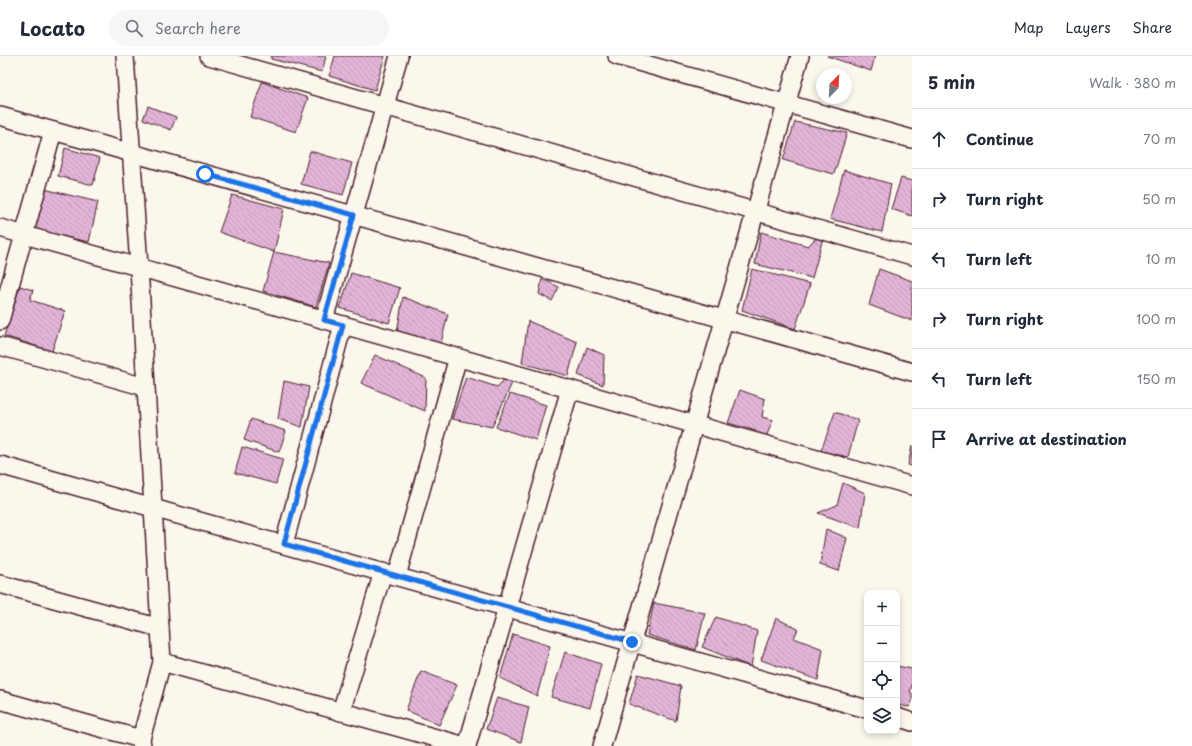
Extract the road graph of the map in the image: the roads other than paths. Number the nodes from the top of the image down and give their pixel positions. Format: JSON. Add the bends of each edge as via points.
{"nodes":[{"id":1,"x":125,"y":56,"type":"edge"},
{"id":2,"x":209,"y":56,"type":"edge"},
{"id":3,"x":399,"y":56,"type":"edge"},
{"id":4,"x":617,"y":56,"type":"edge"},
{"id":5,"x":800,"y":56,"type":"edge"},
{"id":6,"x":786,"y":104,"type":"junction"},
{"id":7,"x":385,"y":106,"type":"junction"},
{"id":8,"x":0,"y":116,"type":"edge"},
{"id":9,"x":54,"y":131,"type":"junction"},
{"id":10,"x":912,"y":139,"type":"edge"},
{"id":11,"x":131,"y":153,"type":"junction"},
{"id":12,"x":756,"y":211,"type":"junction"},
{"id":13,"x":354,"y":215,"type":"junction"},
{"id":14,"x":0,"y":228,"type":"edge"},
{"id":15,"x":24,"y":235,"type":"junction"},
{"id":16,"x":912,"y":256,"type":"edge"},
{"id":17,"x":139,"y":267,"type":"junction"},
{"id":18,"x":324,"y":320,"type":"junction"},
{"id":19,"x":725,"y":320,"type":"junction"},
{"id":20,"x":0,"y":321,"type":"edge"},
{"id":21,"x":343,"y":325,"type":"junction"},
{"id":22,"x":0,"y":346,"type":"edge"},
{"id":23,"x":458,"y":357,"type":"junction"},
{"id":24,"x":912,"y":372,"type":"edge"},
{"id":25,"x":145,"y":387,"type":"junction"},
{"id":26,"x":570,"y":389,"type":"junction"},
{"id":27,"x":694,"y":425,"type":"junction"},
{"id":28,"x":0,"y":465,"type":"edge"},
{"id":29,"x":912,"y":486,"type":"edge"},
{"id":30,"x":152,"y":507,"type":"junction"},
{"id":31,"x":284,"y":544,"type":"junction"},
{"id":32,"x":390,"y":574,"type":"junction"},
{"id":33,"x":0,"y":584,"type":"edge"},
{"id":34,"x":508,"y":607,"type":"junction"},
{"id":35,"x":160,"y":628,"type":"junction"},
{"id":36,"x":632,"y":642,"type":"junction"},
{"id":37,"x":162,"y":662,"type":"junction"},
{"id":38,"x":0,"y":700,"type":"edge"},
{"id":39,"x":864,"y":708,"type":"edge"},
{"id":40,"x":341,"y":712,"type":"junction"},
{"id":41,"x":900,"y":718,"type":"edge"},
{"id":42,"x":912,"y":722,"type":"edge"},
{"id":43,"x":142,"y":742,"type":"edge"},
{"id":44,"x":466,"y":746,"type":"edge"},
{"id":45,"x":602,"y":746,"type":"edge"}],
"edges":[{"from":1,"to":11,"type":"street"},
{"from":2,"to":7,"type":"street"},
{"from":3,"to":7,"type":"street"},
{"from":4,"to":6,"type":"street"},
{"from":5,"to":6,"type":"street"},
{"from":6,"to":10,"type":"street"},
{"from":6,"to":12,"type":"street"},
{"from":7,"to":12,"type":"street"},
{"from":7,"to":13,"type":"street"},
{"from":8,"to":9,"type":"street"},
{"from":9,"to":11,"type":"street"},
{"from":9,"to":15,"type":"street"},
{"from":11,"to":13,"type":"street"},
{"from":11,"to":17,"type":"street"},
{"from":12,"to":16,"type":"street"},
{"from":12,"to":19,"type":"street"},
{"from":13,"to":18,"type":"street"},
{"from":13,"to":19,"type":"street"},
{"from":14,"to":15,"type":"street"},
{"from":15,"to":17,"type":"street"},
{"from":15,"to":20,"type":"street"},
{"from":17,"to":18,"type":"street"},
{"from":17,"to":25,"type":"street"},
{"from":18,"to":21,"type":"street"},
{"from":19,"to":24,"type":"street"},
{"from":19,"to":27,"type":"street"},
{"from":21,"to":23,"type":"street"},
{"from":21,"to":31,"type":"street"},
{"from":22,"to":25,"type":"street"},
{"from":23,"to":26,"type":"street"},
{"from":23,"to":32,"type":"street"},
{"from":25,"to":30,"type":"street"},
{"from":26,"to":27,"type":"street"},
{"from":26,"to":34,"type":"street"},
{"from":27,"to":29,"type":"street"},
{"from":27,"to":36,"type":"street"},
{"from":28,"to":30,"type":"street"},
{"from":30,"to":31,"type":"street"},
{"from":30,"to":35,"type":"street"},
{"from":31,"to":32,"type":"street"},
{"from":32,"to":34,"type":"street"},
{"from":32,"to":40,"type":"street"},
{"from":33,"to":35,"type":"street"},
{"from":34,"to":36,"type":"street"},
{"from":34,"to":44,"type":"street"},
{"from":35,"to":37,"type":"street"},
{"from":36,"to":39,"type":"street"},
{"from":36,"to":45,"type":"street"},
{"from":37,"to":40,"type":"street"},
{"from":37,"to":43,"type":"street"},
{"from":38,"to":43,"type":"street"},
{"from":40,"to":44,"type":"street"},
{"from":41,"to":42,"type":"street"}]}
